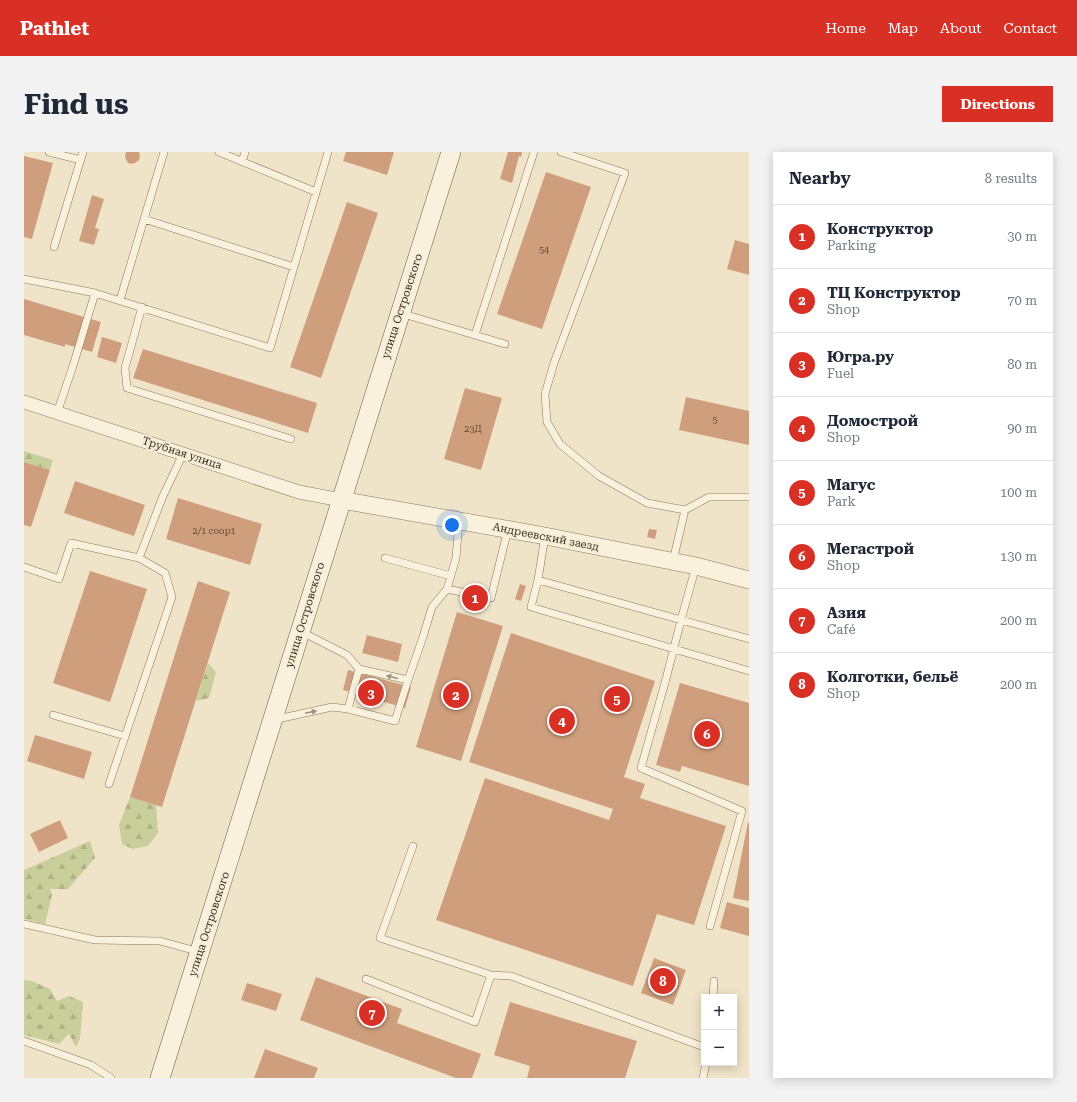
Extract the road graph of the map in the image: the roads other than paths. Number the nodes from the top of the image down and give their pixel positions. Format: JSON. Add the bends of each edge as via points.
{"nodes":[{"id":1,"x":49,"y":152,"type":"edge"},
{"id":2,"x":83,"y":152,"type":"edge"},
{"id":3,"x":164,"y":152,"type":"edge"},
{"id":4,"x":219,"y":152,"type":"edge"},
{"id":5,"x":245,"y":152,"type":"edge"},
{"id":6,"x":328,"y":152,"type":"edge"},
{"id":7,"x":451,"y":152,"type":"edge"},
{"id":8,"x":534,"y":152,"type":"edge"},
{"id":9,"x":562,"y":152,"type":"edge"},
{"id":10,"x":81,"y":160,"type":"junction"},
{"id":11,"x":242,"y":162,"type":"junction"},
{"id":12,"x":316,"y":192,"type":"junction"},
{"id":13,"x":144,"y":219,"type":"junction"},
{"id":14,"x":54,"y":247,"type":"dead end"},
{"id":15,"x":294,"y":267,"type":"junction"},
{"id":16,"x":24,"y":279,"type":"edge"},
{"id":17,"x":95,"y":293,"type":"junction"},
{"id":18,"x":120,"y":300,"type":"junction"},
{"id":19,"x":142,"y":307,"type":"junction"},
{"id":20,"x":400,"y":313,"type":"junction"},
{"id":21,"x":475,"y":335,"type":"junction"},
{"id":22,"x":505,"y":344,"type":"dead end"},
{"id":23,"x":24,"y":402,"type":"edge"},
{"id":24,"x":58,"y":413,"type":"junction"},
{"id":25,"x":291,"y":439,"type":"dead end"},
{"id":26,"x":183,"y":454,"type":"junction"},
{"id":27,"x":749,"y":497,"type":"edge"},
{"id":28,"x":341,"y":500,"type":"junction"},
{"id":29,"x":685,"y":510,"type":"junction"},
{"id":30,"x":459,"y":521,"type":"junction"},
{"id":31,"x":508,"y":529,"type":"junction"},
{"id":32,"x":545,"y":536,"type":"junction"},
{"id":33,"x":139,"y":558,"type":"junction"},
{"id":34,"x":385,"y":558,"type":"dead end"},
{"id":35,"x":673,"y":562,"type":"junction"},
{"id":36,"x":696,"y":566,"type":"junction"},
{"id":37,"x":24,"y":567,"type":"edge"},
{"id":38,"x":451,"y":576,"type":"junction"},
{"id":39,"x":538,"y":580,"type":"junction"},
{"id":40,"x":749,"y":580,"type":"edge"},
{"id":41,"x":447,"y":589,"type":"junction"},
{"id":42,"x":681,"y":620,"type":"junction"},
{"id":43,"x":300,"y":631,"type":"junction"},
{"id":44,"x":749,"y":640,"type":"edge"},
{"id":45,"x":674,"y":649,"type":"junction"},
{"id":46,"x":359,"y":668,"type":"junction"},
{"id":47,"x":749,"y":671,"type":"edge"},
{"id":48,"x":408,"y":680,"type":"junction"},
{"id":49,"x":348,"y":709,"type":"junction"},
{"id":50,"x":53,"y":715,"type":"dead end"},
{"id":51,"x":273,"y":720,"type":"junction"},
{"id":52,"x":125,"y":736,"type":"junction"},
{"id":53,"x":109,"y":784,"type":"dead end"},
{"id":54,"x":413,"y":846,"type":"dead end"},
{"id":55,"x":24,"y":924,"type":"edge"},
{"id":56,"x":710,"y":926,"type":"dead end"},
{"id":57,"x":200,"y":952,"type":"junction"},
{"id":58,"x":491,"y":975,"type":"junction"},
{"id":59,"x":366,"y":979,"type":"dead end"},
{"id":60,"x":714,"y":981,"type":"dead end"},
{"id":61,"x":713,"y":994,"type":"edge"},
{"id":62,"x":24,"y":1041,"type":"edge"},
{"id":63,"x":701,"y":1047,"type":"edge"},
{"id":64,"x":705,"y":1066,"type":"edge"},
{"id":65,"x":111,"y":1078,"type":"edge"},
{"id":66,"x":160,"y":1078,"type":"edge"},
{"id":67,"x":703,"y":1078,"type":"edge"}],
"edges":[{"from":1,"to":10,"type":"lane"},
{"from":2,"to":10,"type":"lane"},
{"from":3,"to":13,"type":"lane"},
{"from":4,"to":11,"type":"lane"},
{"from":5,"to":11,"type":"lane"},
{"from":6,"to":12,"type":"lane"},
{"from":7,"to":20,"type":"main road","name":"улица Островского"},
{"from":8,"to":21,"type":"lane"},
{"from":9,"to":29,"type":"lane","via":[[625,173],[554,363],[545,394],[547,422],[560,444],[599,476],[647,503]]},
{"from":10,"to":14,"type":"lane"},
{"from":11,"to":12,"type":"lane"},
{"from":12,"to":15,"type":"lane"},
{"from":13,"to":15,"type":"lane"},
{"from":13,"to":18,"type":"lane"},
{"from":15,"to":19,"type":"lane","via":[[270,348]]},
{"from":16,"to":17,"type":"lane"},
{"from":17,"to":18,"type":"lane"},
{"from":17,"to":24,"type":"lane"},
{"from":18,"to":19,"type":"lane"},
{"from":19,"to":25,"type":"lane","via":[[125,368],[127,388]]},
{"from":20,"to":21,"type":"lane"},
{"from":20,"to":28,"type":"main road","name":"улица Островского"},
{"from":21,"to":22,"type":"lane"},
{"from":23,"to":24,"type":"street","name":"Трубная улица"},
{"from":24,"to":26,"type":"street","name":"Трубная улица"},
{"from":26,"to":28,"type":"street","name":"Трубная улица","via":[[299,492]]},
{"from":26,"to":33,"type":"lane","via":[[163,496]]},
{"from":27,"to":29,"type":"lane","via":[[709,497]]},
{"from":28,"to":30,"type":"street","name":"Андреевский заезд"},
{"from":28,"to":43,"type":"main road","name":"улица Островского"},
{"from":29,"to":35,"type":"lane"},
{"from":30,"to":31,"type":"street","name":"Андреевский заезд"},
{"from":30,"to":38,"type":"lane","via":[[456,558]]},
{"from":31,"to":32,"type":"street","name":"Андреевский заезд"},
{"from":31,"to":41,"type":"lane","via":[[491,598]]},
{"from":32,"to":35,"type":"street","name":"Андреевский заезд"},
{"from":32,"to":39,"type":"lane"},
{"from":33,"to":37,"type":"lane","via":[[71,543],[59,579]]},
{"from":33,"to":52,"type":"lane","via":[[165,572],[172,597]]},
{"from":34,"to":38,"type":"lane"},
{"from":35,"to":36,"type":"street","name":"Андреевский заезд"},
{"from":36,"to":40,"type":"street","name":"Андреевский заезд"},
{"from":36,"to":42,"type":"lane"},
{"from":38,"to":41,"type":"lane"},
{"from":39,"to":42,"type":"lane"},
{"from":39,"to":45,"type":"lane","via":[[531,607]]},
{"from":41,"to":48,"type":"lane","via":[[432,607]]},
{"from":42,"to":44,"type":"lane"},
{"from":42,"to":45,"type":"lane"},
{"from":43,"to":46,"type":"lane","via":[[347,655]]},
{"from":43,"to":51,"type":"main road","name":"улица Островского"},
{"from":45,"to":47,"type":"lane"},
{"from":45,"to":56,"type":"lane","via":[[641,768],[742,812]]},
{"from":48,"to":46,"type":"lane","one_way":true},
{"from":46,"to":49,"type":"lane"},
{"from":48,"to":49,"type":"lane","via":[[396,720]]},
{"from":51,"to":49,"type":"lane","one_way":true,"via":[[332,707]]},
{"from":50,"to":52,"type":"lane"},
{"from":51,"to":57,"type":"main road","name":"улица Островского"},
{"from":52,"to":53,"type":"lane"},
{"from":54,"to":58,"type":"lane","via":[[380,938]]},
{"from":55,"to":57,"type":"lane","via":[[95,940],[160,941]]},
{"from":57,"to":66,"type":"main road","name":"улица Островского"},
{"from":58,"to":59,"type":"lane","via":[[475,1022]]},
{"from":58,"to":63,"type":"lane","via":[[510,976]]},
{"from":60,"to":61,"type":"lane"},
{"from":62,"to":65,"type":"lane","via":[[91,1065]]},
{"from":64,"to":67,"type":"lane"}]}
